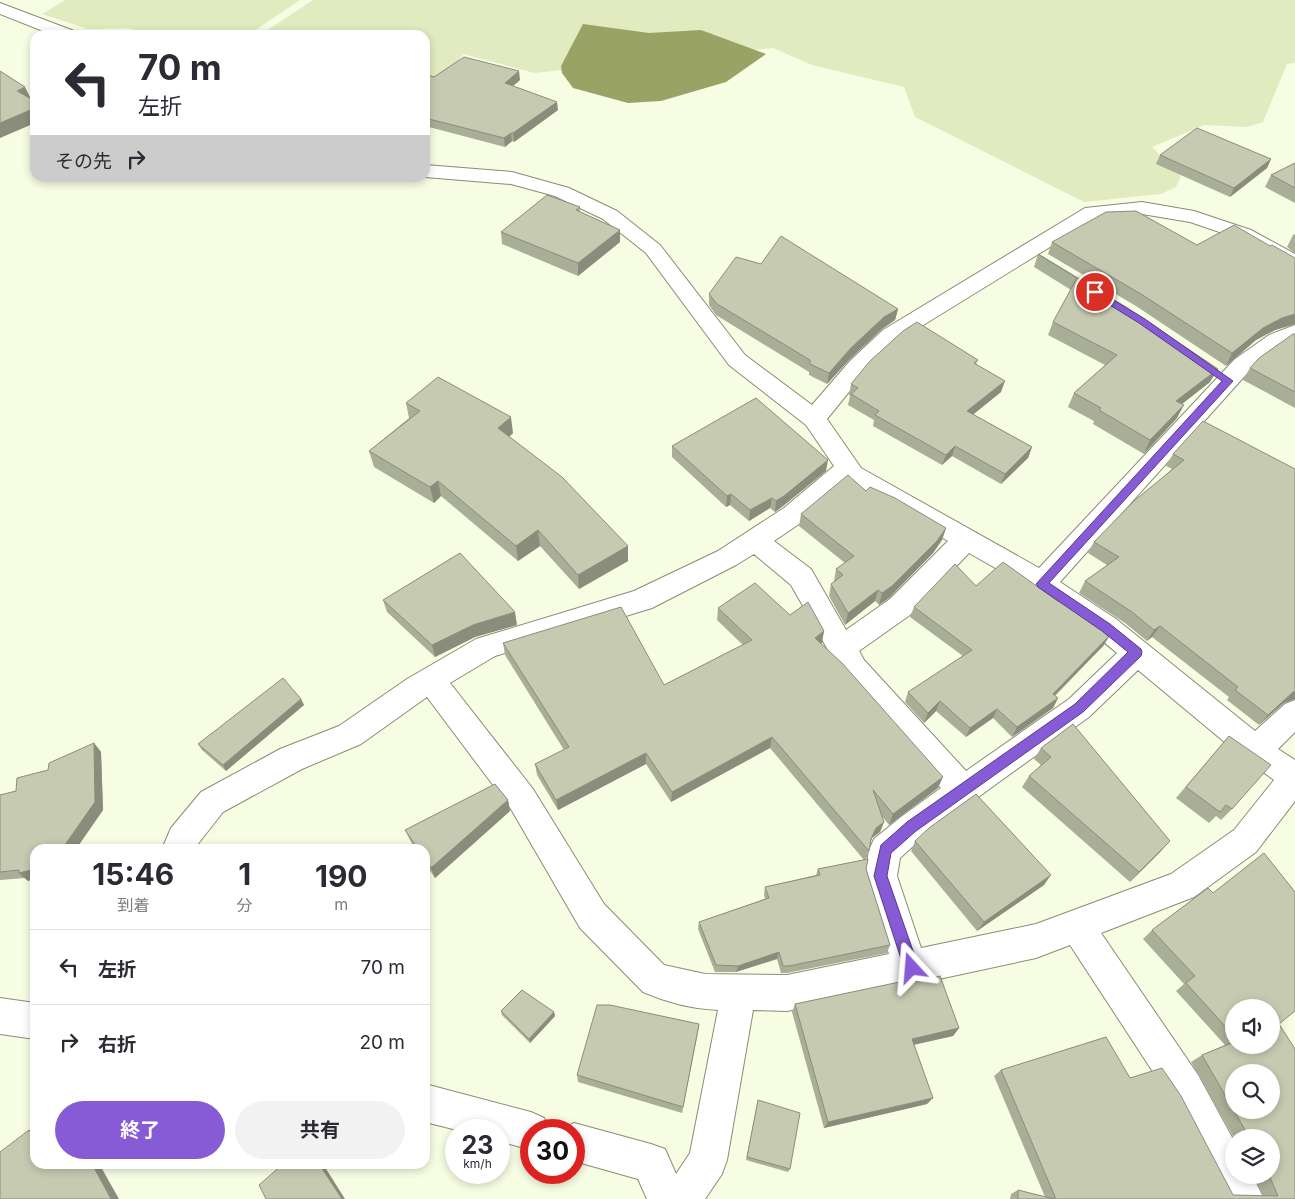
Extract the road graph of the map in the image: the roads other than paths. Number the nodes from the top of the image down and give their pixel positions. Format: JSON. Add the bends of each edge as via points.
{"nodes":[{"id":1,"x":0,"y":8,"type":"edge"},
{"id":2,"x":55,"y":30,"type":"edge"},
{"id":3,"x":430,"y":171,"type":"edge"},
{"id":4,"x":1026,"y":252,"type":"junction"},
{"id":5,"x":1295,"y":263,"type":"edge"},
{"id":6,"x":1049,"y":265,"type":"dead end"},
{"id":7,"x":1295,"y":332,"type":"edge"},
{"id":8,"x":814,"y":419,"type":"junction"},
{"id":9,"x":848,"y":468,"type":"junction"},
{"id":10,"x":967,"y":538,"type":"junction"},
{"id":11,"x":754,"y":540,"type":"junction"},
{"id":12,"x":1042,"y":584,"type":"junction"},
{"id":13,"x":842,"y":648,"type":"junction"},
{"id":14,"x":1136,"y":652,"type":"junction"},
{"id":15,"x":430,"y":680,"type":"junction"},
{"id":16,"x":1295,"y":713,"type":"edge"},
{"id":17,"x":1256,"y":750,"type":"junction"},
{"id":18,"x":1295,"y":778,"type":"edge"},
{"id":19,"x":963,"y":790,"type":"junction"},
{"id":20,"x":180,"y":844,"type":"edge"},
{"id":21,"x":1077,"y":926,"type":"junction"},
{"id":22,"x":912,"y":968,"type":"junction"},
{"id":23,"x":739,"y":992,"type":"junction"},
{"id":24,"x":0,"y":1016,"type":"edge"},
{"id":25,"x":30,"y":1020,"type":"edge"},
{"id":26,"x":430,"y":1104,"type":"edge"},
{"id":27,"x":520,"y":1128,"type":"edge"},
{"id":28,"x":585,"y":1145,"type":"edge"},
{"id":29,"x":666,"y":1199,"type":"edge"},
{"id":30,"x":682,"y":1199,"type":"edge"},
{"id":31,"x":1244,"y":1199,"type":"edge"}],
"edges":[{"from":1,"to":2,"type":"street"},
{"from":3,"to":8,"type":"street","via":[[512,178],[562,192],[610,215],[653,248],[737,360]]},
{"from":4,"to":5,"type":"street","via":[[1092,212],[1142,208],[1194,218],[1244,234]]},
{"from":4,"to":6,"type":"street"},
{"from":4,"to":8,"type":"street","via":[[891,334],[858,366]]},
{"from":7,"to":12,"type":"street","via":[[1277,340],[1243,364],[1218,375]]},
{"from":8,"to":9,"type":"street"},
{"from":9,"to":10,"type":"street","via":[[852,474]]},
{"from":9,"to":11,"type":"street","via":[[793,515]]},
{"from":10,"to":12,"type":"street"},
{"from":10,"to":13,"type":"street","via":[[900,607]]},
{"from":11,"to":13,"type":"street","via":[[801,577]]},
{"from":11,"to":15,"type":"street","via":[[727,558],[642,600],[486,647]]},
{"from":12,"to":14,"type":"street","via":[[1106,627]]},
{"from":13,"to":19,"type":"street","via":[[854,669]]},
{"from":14,"to":17,"type":"street"},
{"from":14,"to":19,"type":"street","via":[[1079,708]]},
{"from":15,"to":20,"type":"street","via":[[350,735],[291,759],[212,802]]},
{"from":15,"to":23,"type":"street","via":[[522,799],[592,916],[648,973],[655,980],[705,992]]},
{"from":16,"to":17,"type":"street"},
{"from":17,"to":18,"type":"street"},
{"from":18,"to":21,"type":"street","via":[[1245,841],[1182,886]]},
{"from":19,"to":22,"type":"street","via":[[885,850],[881,876]]},
{"from":21,"to":22,"type":"street","via":[[1036,941]]},
{"from":21,"to":31,"type":"street","via":[[1185,1088]]},
{"from":22,"to":23,"type":"street","via":[[787,993]]},
{"from":23,"to":30,"type":"street","via":[[708,1160]]},
{"from":24,"to":25,"type":"street"},
{"from":26,"to":27,"type":"street"},
{"from":28,"to":29,"type":"street","via":[[651,1163]]}]}
